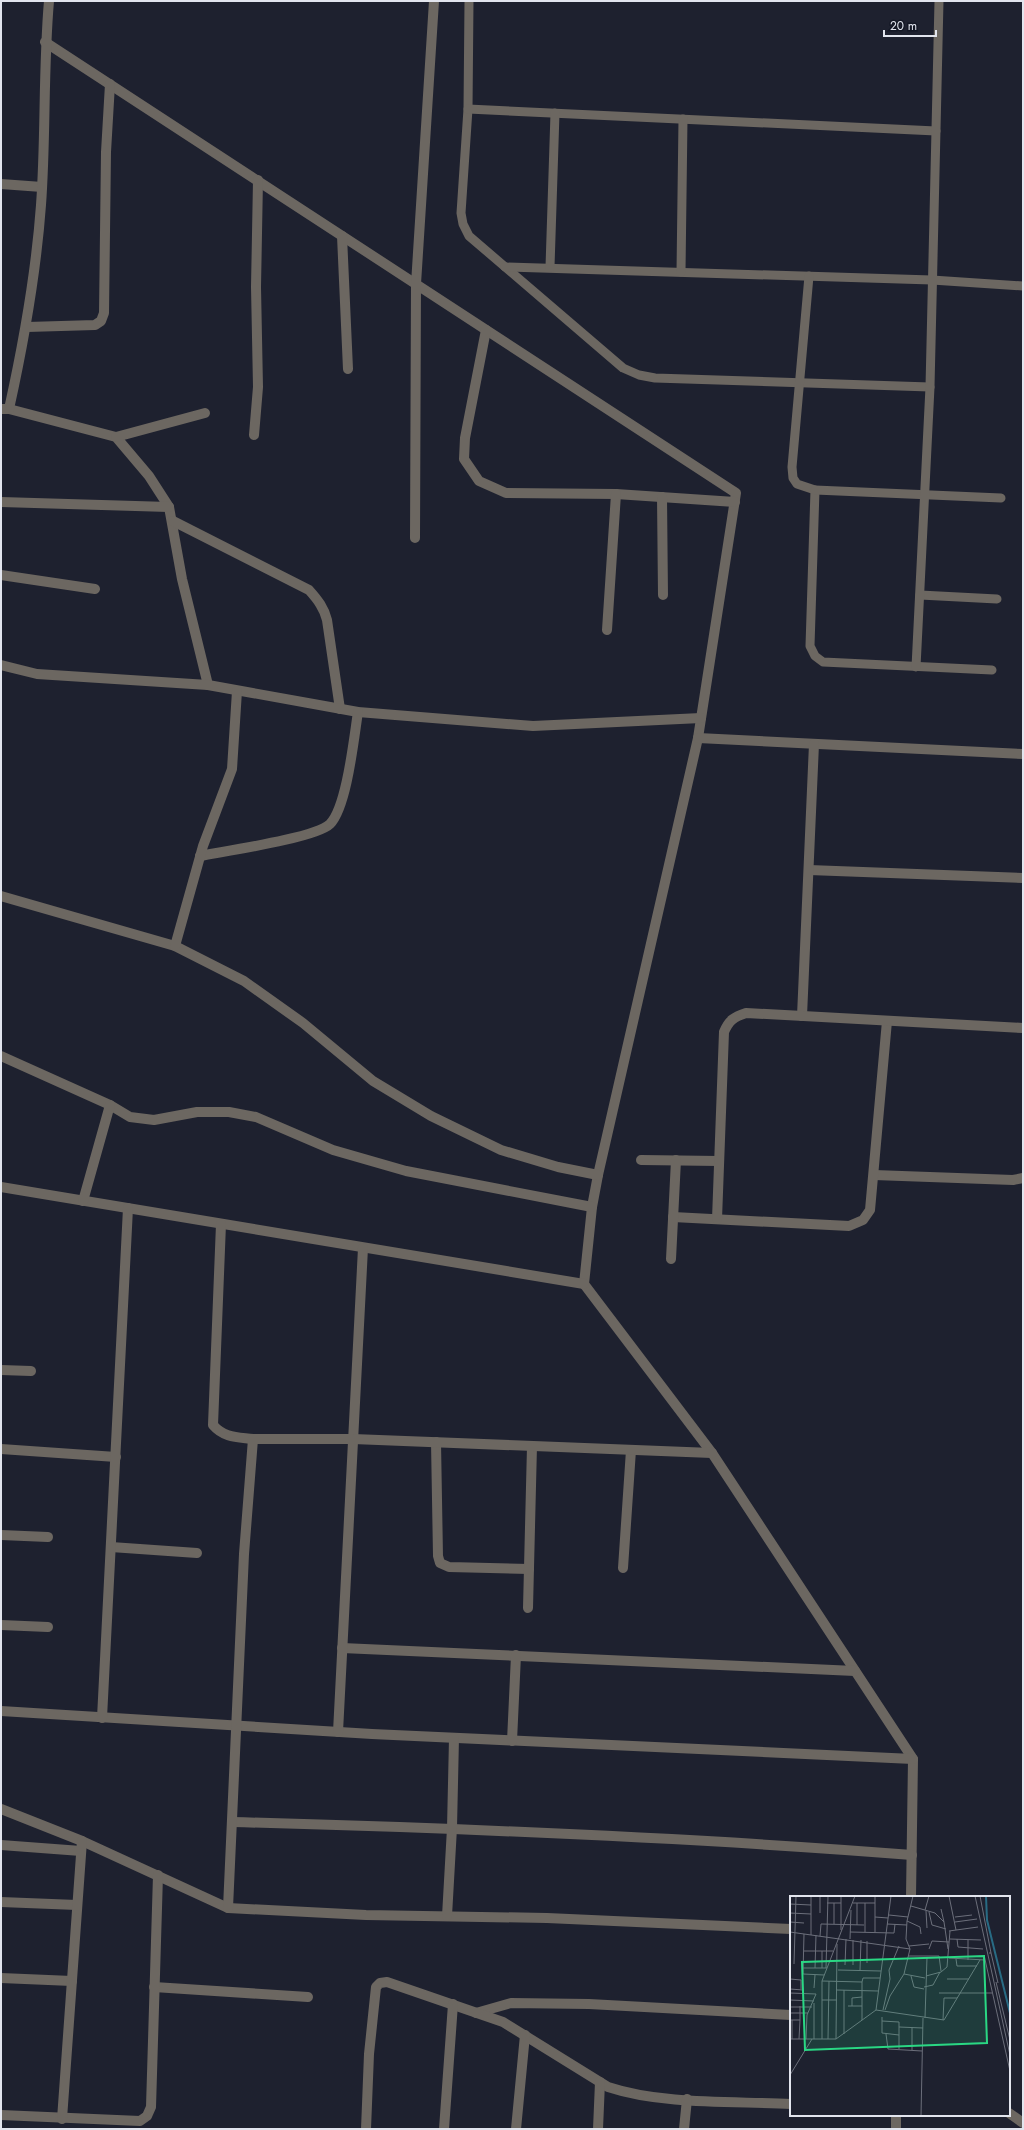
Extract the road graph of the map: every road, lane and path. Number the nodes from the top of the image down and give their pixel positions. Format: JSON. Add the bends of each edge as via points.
{"nodes":[{"id":1,"x":49,"y":1,"type":"edge"},
{"id":2,"x":434,"y":1,"type":"edge"},
{"id":3,"x":470,"y":1,"type":"edge"},
{"id":4,"x":939,"y":1,"type":"edge"},
{"id":5,"x":45,"y":42,"type":"junction"},
{"id":6,"x":110,"y":84,"type":"junction"},
{"id":7,"x":468,"y":109,"type":"junction"},
{"id":8,"x":555,"y":113,"type":"junction"},
{"id":9,"x":683,"y":119,"type":"junction"},
{"id":10,"x":936,"y":131,"type":"junction"},
{"id":11,"x":258,"y":180,"type":"junction"},
{"id":12,"x":1,"y":184,"type":"edge"},
{"id":13,"x":42,"y":187,"type":"junction"},
{"id":14,"x":342,"y":236,"type":"junction"},
{"id":15,"x":505,"y":267,"type":"junction"},
{"id":16,"x":550,"y":267,"type":"junction"},
{"id":17,"x":681,"y":272,"type":"junction"},
{"id":18,"x":808,"y":276,"type":"junction"},
{"id":19,"x":932,"y":280,"type":"junction"},
{"id":20,"x":416,"y":284,"type":"junction"},
{"id":21,"x":1023,"y":286,"type":"edge"},
{"id":22,"x":27,"y":327,"type":"junction"},
{"id":23,"x":486,"y":330,"type":"junction"},
{"id":24,"x":348,"y":368,"type":"dead end"},
{"id":25,"x":798,"y":382,"type":"junction"},
{"id":26,"x":930,"y":387,"type":"junction"},
{"id":27,"x":5,"y":409,"type":"edge"},
{"id":28,"x":205,"y":413,"type":"dead end"},
{"id":29,"x":254,"y":435,"type":"dead end"},
{"id":30,"x":116,"y":437,"type":"junction"},
{"id":31,"x":815,"y":490,"type":"junction"},
{"id":32,"x":616,"y":494,"type":"junction"},
{"id":33,"x":924,"y":496,"type":"junction"},
{"id":34,"x":662,"y":497,"type":"junction"},
{"id":35,"x":1001,"y":498,"type":"dead end"},
{"id":36,"x":1,"y":502,"type":"edge"},
{"id":37,"x":735,"y":502,"type":"junction"},
{"id":38,"x":169,"y":507,"type":"junction"},
{"id":39,"x":173,"y":521,"type":"junction"},
{"id":40,"x":415,"y":538,"type":"dead end"},
{"id":41,"x":1,"y":575,"type":"edge"},
{"id":42,"x":95,"y":589,"type":"dead end"},
{"id":43,"x":663,"y":595,"type":"dead end"},
{"id":44,"x":920,"y":596,"type":"junction"},
{"id":45,"x":997,"y":599,"type":"dead end"},
{"id":46,"x":606,"y":630,"type":"dead end"},
{"id":47,"x":1,"y":665,"type":"edge"},
{"id":48,"x":916,"y":667,"type":"junction"},
{"id":49,"x":992,"y":670,"type":"dead end"},
{"id":50,"x":208,"y":685,"type":"junction"},
{"id":51,"x":237,"y":691,"type":"junction"},
{"id":52,"x":340,"y":709,"type":"junction"},
{"id":53,"x":358,"y":712,"type":"junction"},
{"id":54,"x":701,"y":718,"type":"junction"},
{"id":55,"x":698,"y":738,"type":"junction"},
{"id":56,"x":814,"y":744,"type":"junction"},
{"id":57,"x":1023,"y":754,"type":"edge"},
{"id":58,"x":200,"y":856,"type":"junction"},
{"id":59,"x":809,"y":870,"type":"junction"},
{"id":60,"x":1023,"y":878,"type":"edge"},
{"id":61,"x":1,"y":896,"type":"edge"},
{"id":62,"x":175,"y":946,"type":"junction"},
{"id":63,"x":802,"y":1016,"type":"junction"},
{"id":64,"x":887,"y":1021,"type":"junction"},
{"id":65,"x":1023,"y":1028,"type":"edge"},
{"id":66,"x":1,"y":1056,"type":"edge"},
{"id":67,"x":110,"y":1105,"type":"junction"},
{"id":68,"x":641,"y":1160,"type":"dead end"},
{"id":69,"x":676,"y":1160,"type":"junction"},
{"id":70,"x":719,"y":1161,"type":"junction"},
{"id":71,"x":598,"y":1175,"type":"junction"},
{"id":72,"x":874,"y":1175,"type":"junction"},
{"id":73,"x":1023,"y":1178,"type":"edge"},
{"id":74,"x":1,"y":1187,"type":"edge"},
{"id":75,"x":83,"y":1200,"type":"junction"},
{"id":76,"x":592,"y":1207,"type":"junction"},
{"id":77,"x":128,"y":1208,"type":"junction"},
{"id":78,"x":673,"y":1217,"type":"junction"},
{"id":79,"x":717,"y":1219,"type":"junction"},
{"id":80,"x":221,"y":1224,"type":"junction"},
{"id":81,"x":363,"y":1248,"type":"junction"},
{"id":82,"x":671,"y":1259,"type":"dead end"},
{"id":83,"x":584,"y":1284,"type":"junction"},
{"id":84,"x":1,"y":1370,"type":"edge"},
{"id":85,"x":31,"y":1371,"type":"dead end"},
{"id":86,"x":353,"y":1438,"type":"junction"},
{"id":87,"x":253,"y":1439,"type":"junction"},
{"id":88,"x":436,"y":1442,"type":"junction"},
{"id":89,"x":532,"y":1446,"type":"junction"},
{"id":90,"x":1,"y":1449,"type":"edge"},
{"id":91,"x":631,"y":1450,"type":"junction"},
{"id":92,"x":712,"y":1453,"type":"junction"},
{"id":93,"x":116,"y":1457,"type":"junction"},
{"id":94,"x":1,"y":1535,"type":"edge"},
{"id":95,"x":48,"y":1537,"type":"dead end"},
{"id":96,"x":111,"y":1547,"type":"junction"},
{"id":97,"x":197,"y":1553,"type":"dead end"},
{"id":98,"x":623,"y":1568,"type":"dead end"},
{"id":99,"x":529,"y":1569,"type":"junction"},
{"id":100,"x":528,"y":1608,"type":"dead end"},
{"id":101,"x":1,"y":1625,"type":"edge"},
{"id":102,"x":48,"y":1627,"type":"dead end"},
{"id":103,"x":342,"y":1648,"type":"junction"},
{"id":104,"x":516,"y":1656,"type":"junction"},
{"id":105,"x":855,"y":1671,"type":"junction"},
{"id":106,"x":1,"y":1711,"type":"edge"},
{"id":107,"x":102,"y":1718,"type":"junction"},
{"id":108,"x":236,"y":1726,"type":"junction"},
{"id":109,"x":338,"y":1732,"type":"junction"},
{"id":110,"x":454,"y":1738,"type":"junction"},
{"id":111,"x":512,"y":1741,"type":"junction"},
{"id":112,"x":913,"y":1759,"type":"junction"},
{"id":113,"x":1,"y":1809,"type":"edge"},
{"id":114,"x":232,"y":1822,"type":"junction"},
{"id":115,"x":452,"y":1828,"type":"junction"},
{"id":116,"x":1,"y":1845,"type":"edge"},
{"id":117,"x":82,"y":1846,"type":"junction"},
{"id":118,"x":912,"y":1855,"type":"junction"},
{"id":119,"x":158,"y":1875,"type":"junction"},
{"id":120,"x":911,"y":1896,"type":"edge"},
{"id":121,"x":1,"y":1902,"type":"edge"},
{"id":122,"x":78,"y":1905,"type":"junction"},
{"id":123,"x":228,"y":1908,"type":"junction"},
{"id":124,"x":447,"y":1916,"type":"junction"},
{"id":125,"x":790,"y":1929,"type":"edge"},
{"id":126,"x":1,"y":1978,"type":"edge"},
{"id":127,"x":72,"y":1981,"type":"junction"},
{"id":128,"x":154,"y":1987,"type":"junction"},
{"id":129,"x":308,"y":1997,"type":"dead end"},
{"id":130,"x":453,"y":2004,"type":"junction"},
{"id":131,"x":476,"y":2013,"type":"junction"},
{"id":132,"x":790,"y":2014,"type":"edge"},
{"id":133,"x":524,"y":2035,"type":"junction"},
{"id":134,"x":600,"y":2082,"type":"junction"},
{"id":135,"x":687,"y":2099,"type":"junction"},
{"id":136,"x":790,"y":2104,"type":"edge"},
{"id":137,"x":1010,"y":2114,"type":"edge"},
{"id":138,"x":1,"y":2115,"type":"edge"},
{"id":139,"x":896,"y":2116,"type":"edge"},
{"id":140,"x":62,"y":2119,"type":"junction"},
{"id":141,"x":1023,"y":2123,"type":"edge"},
{"id":142,"x":366,"y":2129,"type":"edge"},
{"id":143,"x":444,"y":2129,"type":"edge"},
{"id":144,"x":516,"y":2129,"type":"edge"},
{"id":145,"x":598,"y":2129,"type":"edge"},
{"id":146,"x":684,"y":2129,"type":"edge"},
{"id":147,"x":896,"y":2129,"type":"edge"}],
"edges":[{"from":1,"to":5,"type":"street"},
{"from":2,"to":20,"type":"street"},
{"from":3,"to":7,"type":"lane"},
{"from":4,"to":10,"type":"lane"},
{"from":5,"to":6,"type":"street"},
{"from":5,"to":13,"type":"street"},
{"from":6,"to":11,"type":"street"},
{"from":6,"to":22,"type":"street","via":[[106,152],[104,313],[101,321],[95,325]]},
{"from":7,"to":8,"type":"lane"},
{"from":7,"to":15,"type":"lane","via":[[461,213],[463,224],[469,236]]},
{"from":8,"to":9,"type":"lane"},
{"from":8,"to":16,"type":"lane"},
{"from":9,"to":10,"type":"lane"},
{"from":9,"to":17,"type":"lane"},
{"from":10,"to":19,"type":"lane"},
{"from":11,"to":14,"type":"street"},
{"from":11,"to":29,"type":"street","via":[[258,387]]},
{"from":12,"to":13,"type":"street"},
{"from":13,"to":22,"type":"street"},
{"from":14,"to":20,"type":"street"},
{"from":14,"to":24,"type":"street"},
{"from":15,"to":16,"type":"lane"},
{"from":15,"to":25,"type":"lane","via":[[623,368],[639,375],[655,378]]},
{"from":16,"to":17,"type":"lane"},
{"from":17,"to":18,"type":"lane"},
{"from":18,"to":19,"type":"lane"},
{"from":18,"to":25,"type":"lane"},
{"from":19,"to":21,"type":"lane"},
{"from":19,"to":26,"type":"lane"},
{"from":20,"to":23,"type":"street"},
{"from":20,"to":40,"type":"street"},
{"from":22,"to":27,"type":"street"},
{"from":23,"to":32,"type":"street","via":[[465,438],[464,459],[479,481],[506,493]]},
{"from":23,"to":37,"type":"street","via":[[736,493]]},
{"from":25,"to":26,"type":"lane"},
{"from":25,"to":31,"type":"lane","via":[[793,478],[797,484]]},
{"from":26,"to":33,"type":"lane"},
{"from":27,"to":30,"type":"street"},
{"from":28,"to":30,"type":"street"},
{"from":30,"to":38,"type":"street","via":[[149,476]]},
{"from":31,"to":33,"type":"lane"},
{"from":31,"to":48,"type":"lane","via":[[810,646],[815,656],[823,662]]},
{"from":32,"to":34,"type":"street"},
{"from":32,"to":46,"type":"street"},
{"from":33,"to":35,"type":"lane"},
{"from":33,"to":44,"type":"lane"},
{"from":34,"to":37,"type":"street"},
{"from":34,"to":43,"type":"street"},
{"from":36,"to":38,"type":"street"},
{"from":37,"to":54,"type":"street"},
{"from":38,"to":39,"type":"street"},
{"from":39,"to":50,"type":"street","via":[[182,579]]},
{"from":39,"to":52,"type":"street","via":[[309,590],[318,600],[327,620]]},
{"from":41,"to":42,"type":"street"},
{"from":44,"to":45,"type":"lane"},
{"from":44,"to":48,"type":"lane"},
{"from":47,"to":50,"type":"street","via":[[37,674]]},
{"from":48,"to":49,"type":"lane"},
{"from":50,"to":51,"type":"street"},
{"from":51,"to":52,"type":"street"},
{"from":51,"to":58,"type":"street","via":[[232,769]]},
{"from":52,"to":53,"type":"street"},
{"from":53,"to":54,"type":"street","via":[[533,726]]},
{"from":53,"to":58,"type":"street","via":[[341,803],[330,824],[312,834]]},
{"from":54,"to":55,"type":"street"},
{"from":55,"to":56,"type":"street"},
{"from":55,"to":71,"type":"street"},
{"from":56,"to":57,"type":"street"},
{"from":56,"to":59,"type":"street"},
{"from":58,"to":62,"type":"street"},
{"from":59,"to":60,"type":"street"},
{"from":59,"to":63,"type":"street"},
{"from":61,"to":62,"type":"street"},
{"from":62,"to":71,"type":"street","via":[[244,981],[303,1023],[373,1081],[431,1116],[501,1150],[558,1167]]},
{"from":63,"to":64,"type":"street"},
{"from":63,"to":70,"type":"street","via":[[746,1013],[728,1022],[724,1032]]},
{"from":64,"to":65,"type":"street"},
{"from":64,"to":72,"type":"street"},
{"from":66,"to":67,"type":"street"},
{"from":67,"to":75,"type":"street"},
{"from":67,"to":76,"type":"street","via":[[130,1117],[154,1120],[197,1112],[230,1112],[256,1117],[333,1150],[406,1171]]},
{"from":68,"to":69,"type":"street"},
{"from":69,"to":70,"type":"street"},
{"from":69,"to":78,"type":"street"},
{"from":70,"to":79,"type":"street"},
{"from":71,"to":76,"type":"street"},
{"from":72,"to":73,"type":"street","via":[[1013,1180]]},
{"from":72,"to":79,"type":"street","via":[[870,1210],[863,1220],[849,1226]]},
{"from":74,"to":75,"type":"street"},
{"from":75,"to":77,"type":"street"},
{"from":76,"to":83,"type":"street"},
{"from":77,"to":80,"type":"street"},
{"from":77,"to":93,"type":"street"},
{"from":78,"to":79,"type":"street"},
{"from":78,"to":82,"type":"street"},
{"from":80,"to":81,"type":"street"},
{"from":80,"to":87,"type":"street","via":[[213,1425],[226,1435]]},
{"from":81,"to":83,"type":"street"},
{"from":81,"to":86,"type":"street"},
{"from":83,"to":92,"type":"street"},
{"from":84,"to":85,"type":"street"},
{"from":86,"to":87,"type":"street"},
{"from":86,"to":88,"type":"street"},
{"from":86,"to":103,"type":"street"},
{"from":87,"to":108,"type":"street","via":[[244,1554]]},
{"from":88,"to":89,"type":"street"},
{"from":88,"to":99,"type":"street","via":[[440,1563],[449,1567]]},
{"from":89,"to":91,"type":"street"},
{"from":89,"to":99,"type":"street"},
{"from":90,"to":93,"type":"street"},
{"from":91,"to":92,"type":"street"},
{"from":91,"to":98,"type":"street"},
{"from":92,"to":105,"type":"street"},
{"from":93,"to":96,"type":"street"},
{"from":94,"to":95,"type":"street"},
{"from":96,"to":97,"type":"street"},
{"from":96,"to":107,"type":"street"},
{"from":99,"to":100,"type":"street"},
{"from":101,"to":102,"type":"street"},
{"from":103,"to":104,"type":"street"},
{"from":103,"to":109,"type":"street"},
{"from":104,"to":105,"type":"street"},
{"from":104,"to":111,"type":"street"},
{"from":105,"to":112,"type":"street"},
{"from":106,"to":107,"type":"street"},
{"from":107,"to":108,"type":"street"},
{"from":108,"to":109,"type":"street"},
{"from":108,"to":114,"type":"street"},
{"from":109,"to":110,"type":"street"},
{"from":110,"to":111,"type":"street"},
{"from":110,"to":115,"type":"street"},
{"from":111,"to":112,"type":"street"},
{"from":112,"to":118,"type":"street"},
{"from":113,"to":117,"type":"street"},
{"from":114,"to":115,"type":"street"},
{"from":114,"to":123,"type":"street"},
{"from":115,"to":118,"type":"street","via":[[746,1843]]},
{"from":115,"to":124,"type":"street"},
{"from":116,"to":117,"type":"street"},
{"from":117,"to":119,"type":"street"},
{"from":117,"to":122,"type":"street"},
{"from":118,"to":120,"type":"street"},
{"from":119,"to":123,"type":"street"},
{"from":119,"to":128,"type":"street"},
{"from":121,"to":122,"type":"street"},
{"from":122,"to":127,"type":"street"},
{"from":123,"to":124,"type":"street"},
{"from":124,"to":125,"type":"street"},
{"from":126,"to":127,"type":"street"},
{"from":127,"to":140,"type":"street"},
{"from":128,"to":129,"type":"street"},
{"from":128,"to":140,"type":"street","via":[[151,2107],[147,2116],[140,2121]]},
{"from":130,"to":131,"type":"street"},
{"from":130,"to":142,"type":"street","via":[[387,1982],[376,1987],[369,2054]]},
{"from":130,"to":143,"type":"street"},
{"from":131,"to":132,"type":"street","via":[[510,2003],[589,2004]]},
{"from":131,"to":133,"type":"street","via":[[503,2022]]},
{"from":133,"to":134,"type":"street"},
{"from":133,"to":144,"type":"street"},
{"from":134,"to":135,"type":"street","via":[[608,2087],[638,2095]]},
{"from":134,"to":145,"type":"street"},
{"from":135,"to":136,"type":"street"},
{"from":135,"to":146,"type":"street"},
{"from":137,"to":141,"type":"street"},
{"from":138,"to":140,"type":"street"},
{"from":139,"to":147,"type":"street"}]}
